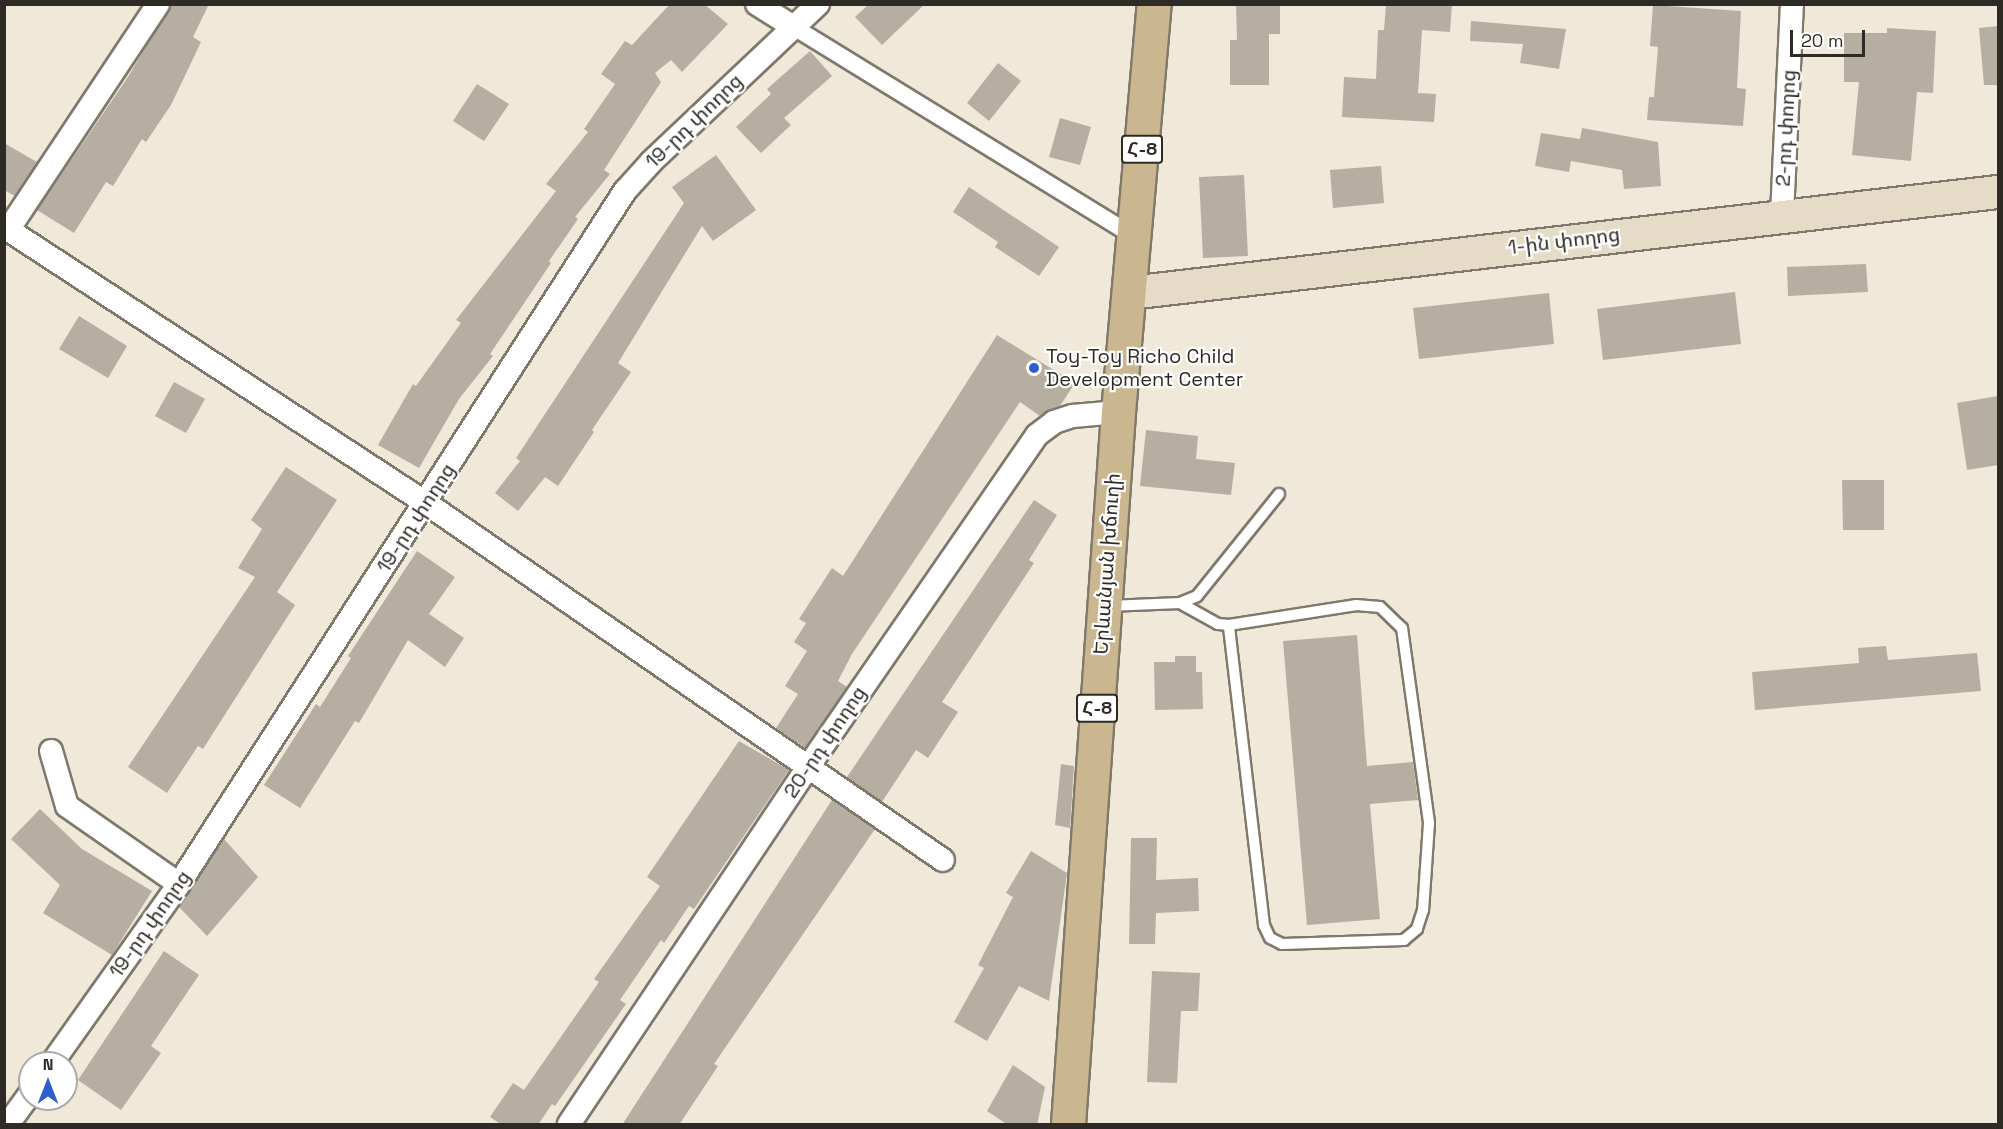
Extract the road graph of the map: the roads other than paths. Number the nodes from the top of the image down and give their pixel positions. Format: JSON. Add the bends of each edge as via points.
{"nodes":[{"id":1,"x":158,"y":4,"type":"edge"},
{"id":2,"x":757,"y":4,"type":"edge"},
{"id":3,"x":818,"y":4,"type":"edge"},
{"id":4,"x":1154,"y":4,"type":"edge"},
{"id":5,"x":1792,"y":4,"type":"edge"},
{"id":6,"x":792,"y":26,"type":"junction"},
{"id":7,"x":1998,"y":192,"type":"edge"},
{"id":8,"x":1782,"y":215,"type":"junction"},
{"id":9,"x":6,"y":229,"type":"edge"},
{"id":10,"x":1134,"y":236,"type":"junction"},
{"id":11,"x":1130,"y":293,"type":"junction"},
{"id":12,"x":1118,"y":412,"type":"junction"},
{"id":13,"x":1280,"y":494,"type":"dead end"},
{"id":14,"x":426,"y":503,"type":"junction"},
{"id":15,"x":1180,"y":603,"type":"junction"},
{"id":16,"x":1105,"y":606,"type":"junction"},
{"id":17,"x":1229,"y":625,"type":"junction"},
{"id":18,"x":51,"y":751,"type":"dead end"},
{"id":19,"x":808,"y":766,"type":"junction"},
{"id":20,"x":943,"y":860,"type":"dead end"},
{"id":21,"x":179,"y":884,"type":"junction"},
{"id":22,"x":61,"y":1051,"type":"edge"},
{"id":23,"x":18,"y":1111,"type":"edge"},
{"id":24,"x":8,"y":1125,"type":"edge"},
{"id":25,"x":569,"y":1125,"type":"edge"},
{"id":26,"x":1068,"y":1125,"type":"edge"}],
"edges":[{"from":1,"to":9,"type":"street"},
{"from":2,"to":6,"type":"street"},
{"from":3,"to":6,"type":"street","name":"19-րդ փողոց"},
{"from":4,"to":10,"type":"main road","name":"Երևանյան խճուղի","number":"Հ-8"},
{"from":5,"to":8,"type":"street","name":"2-րդ փողոց"},
{"from":6,"to":10,"type":"street"},
{"from":6,"to":14,"type":"street","name":"19-րդ փողոց","via":[[625,192]]},
{"from":7,"to":8,"type":"main road","name":"1-ին փողոց"},
{"from":8,"to":11,"type":"main road","name":"1-ին փողոց"},
{"from":9,"to":14,"type":"street"},
{"from":10,"to":11,"type":"main road","name":"Երևանյան խճուղի","number":"Հ-8"},
{"from":11,"to":12,"type":"main road","name":"Երևանյան խճուղի","number":"Հ-8"},
{"from":12,"to":16,"type":"main road","name":"Երևանյան խճուղի","number":"Հ-8"},
{"from":12,"to":19,"type":"street","name":"20-րդ փողոց","via":[[1073,416],[1054,422],[1037,435]]},
{"from":13,"to":15,"type":"lane","via":[[1197,596]]},
{"from":14,"to":19,"type":"street"},
{"from":14,"to":21,"type":"street","name":"19-րդ փողոց"},
{"from":15,"to":16,"type":"lane"},
{"from":15,"to":17,"type":"lane","via":[[1218,624]]},
{"from":16,"to":26,"type":"main road","name":"Երևանյան խճուղի","number":"Հ-8"},
{"from":17,"to":17,"type":"lane","via":[[1356,605],[1380,607],[1402,628],[1429,823],[1423,910],[1417,929],[1404,940],[1282,944],[1270,938],[1264,925]]},
{"from":18,"to":21,"type":"street","via":[[67,806]]},
{"from":19,"to":20,"type":"street"},
{"from":19,"to":25,"type":"street","name":"20-րդ փողոց"},
{"from":21,"to":22,"type":"street","name":"19-րդ փողոց"},
{"from":23,"to":24,"type":"street"}]}
